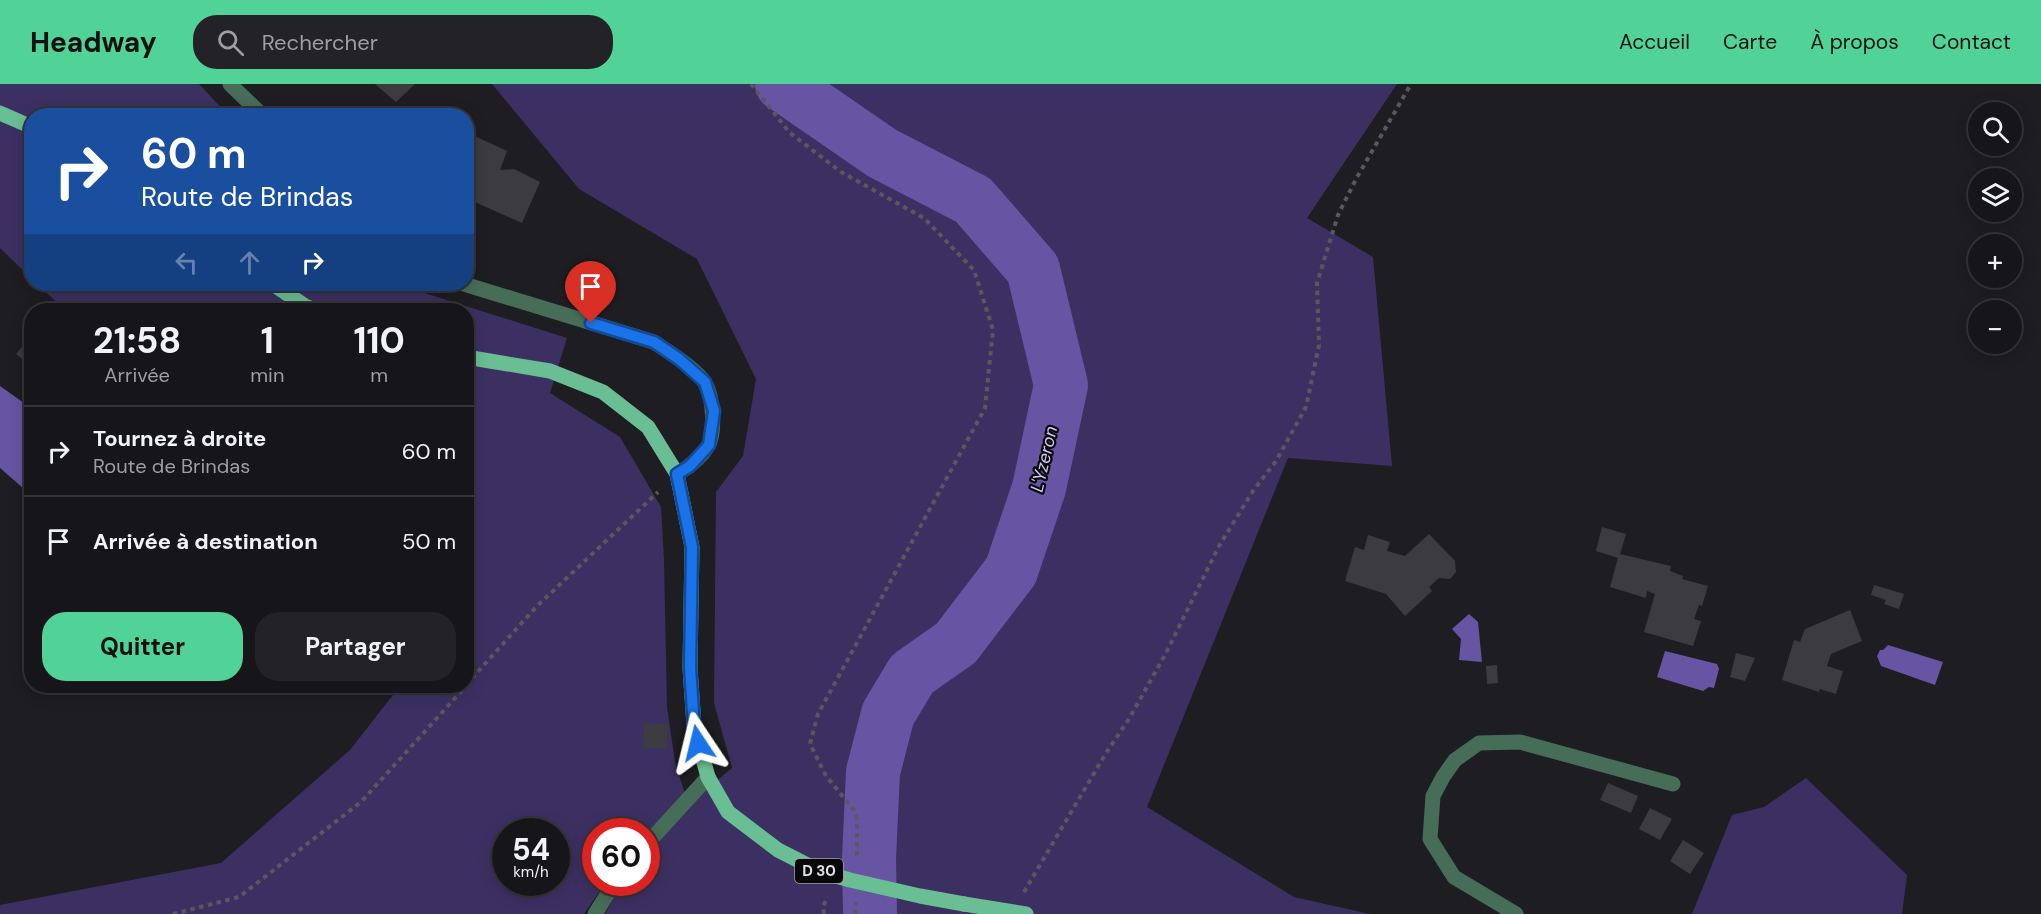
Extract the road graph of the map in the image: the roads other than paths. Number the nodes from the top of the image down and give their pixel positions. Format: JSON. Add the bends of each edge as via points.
{"nodes":[{"id":1,"x":230,"y":84,"type":"edge"},
{"id":2,"x":254,"y":108,"type":"edge"},
{"id":3,"x":0,"y":113,"type":"edge"},
{"id":4,"x":24,"y":124,"type":"edge"},
{"id":5,"x":474,"y":287,"type":"edge"},
{"id":6,"x":283,"y":291,"type":"edge"},
{"id":7,"x":301,"y":303,"type":"edge"},
{"id":8,"x":474,"y":358,"type":"edge"},
{"id":9,"x":677,"y":474,"type":"junction"},
{"id":10,"x":708,"y":777,"type":"junction"},
{"id":11,"x":1673,"y":784,"type":"dead end"},
{"id":12,"x":660,"y":830,"type":"edge"},
{"id":13,"x":606,"y":896,"type":"edge"},
{"id":14,"x":1021,"y":913,"type":"edge"},
{"id":15,"x":595,"y":914,"type":"edge"},
{"id":16,"x":1516,"y":914,"type":"edge"}],
"edges":[{"from":1,"to":2,"type":"street"},
{"from":3,"to":4,"type":"main road"},
{"from":5,"to":9,"type":"street","via":[[654,342],[705,382],[714,411],[709,445]]},
{"from":6,"to":7,"type":"main road"},
{"from":8,"to":9,"type":"main road","number":"D 30","via":[[550,371],[603,392],[648,427]]},
{"from":9,"to":10,"type":"main road","number":"D 30","via":[[692,547],[690,668],[694,726]]},
{"from":10,"to":12,"type":"street"},
{"from":10,"to":14,"type":"main road","number":"D 30","bridge":true,"via":[[728,812],[778,850],[819,871],[920,896]]},
{"from":11,"to":16,"type":"street","via":[[1520,742],[1479,743],[1455,760],[1433,796],[1430,839],[1454,877]]},
{"from":13,"to":15,"type":"street"}]}
